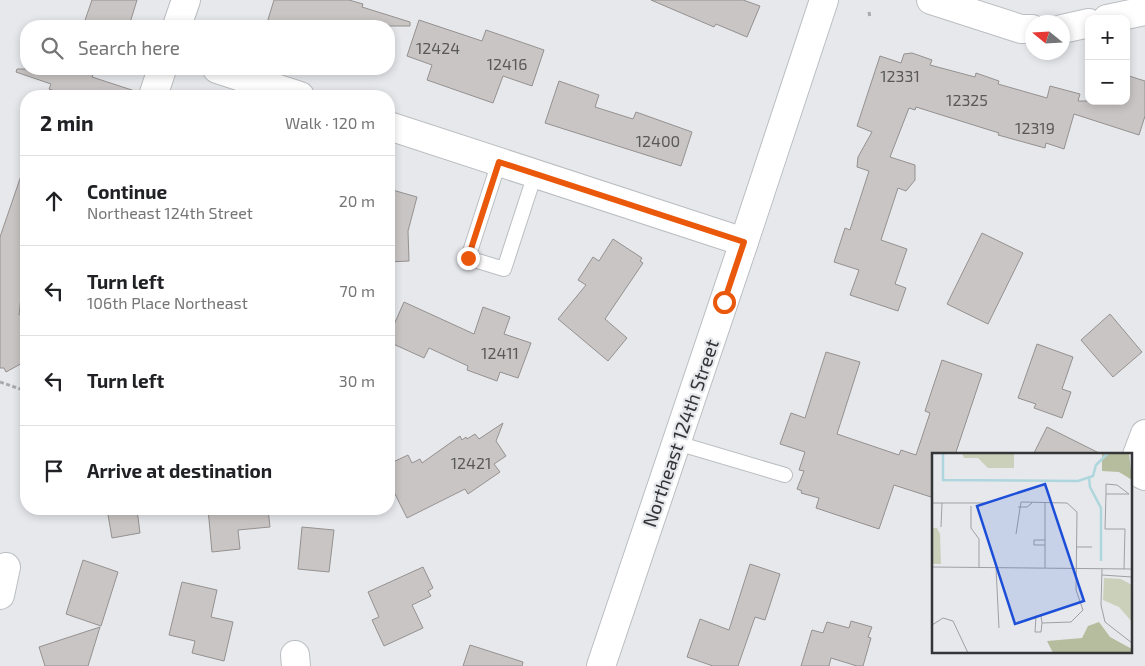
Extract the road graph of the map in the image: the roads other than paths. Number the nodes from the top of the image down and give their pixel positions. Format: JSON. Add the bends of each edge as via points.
{"nodes":[{"id":1,"x":186,"y":0,"type":"edge"},
{"id":2,"x":824,"y":0,"type":"edge"},
{"id":3,"x":932,"y":0,"type":"edge"},
{"id":4,"x":1145,"y":11,"type":"edge"},
{"id":5,"x":1126,"y":15,"type":"edge"},
{"id":6,"x":179,"y":20,"type":"edge"},
{"id":7,"x":1085,"y":24,"type":"edge"},
{"id":8,"x":1070,"y":27,"type":"edge"},
{"id":9,"x":1025,"y":29,"type":"edge"},
{"id":10,"x":160,"y":75,"type":"edge"},
{"id":11,"x":235,"y":75,"type":"edge"},
{"id":12,"x":155,"y":90,"type":"edge"},
{"id":13,"x":282,"y":90,"type":"edge"},
{"id":14,"x":395,"y":128,"type":"edge"},
{"id":15,"x":499,"y":162,"type":"junction"},
{"id":16,"x":535,"y":174,"type":"junction"},
{"id":17,"x":744,"y":242,"type":"junction"},
{"id":18,"x":1145,"y":434,"type":"edge"},
{"id":19,"x":677,"y":443,"type":"junction"},
{"id":20,"x":785,"y":475,"type":"dead end"},
{"id":21,"x":1145,"y":476,"type":"edge"},
{"id":22,"x":6,"y":567,"type":"dead end"},
{"id":23,"x":0,"y":595,"type":"edge"},
{"id":24,"x":602,"y":666,"type":"edge"}],
"edges":[{"from":1,"to":6,"type":"street"},
{"from":2,"to":17,"type":"street","name":"Northeast 124th Street"},
{"from":3,"to":9,"type":"street"},
{"from":4,"to":5,"type":"street"},
{"from":7,"to":8,"type":"street"},
{"from":10,"to":12,"type":"street"},
{"from":11,"to":13,"type":"street"},
{"from":14,"to":15,"type":"street"},
{"from":15,"to":16,"type":"street"},
{"from":15,"to":16,"type":"lane","via":[[468,258],[504,270]]},
{"from":16,"to":17,"type":"street"},
{"from":17,"to":19,"type":"street","name":"Northeast 124th Street"},
{"from":18,"to":21,"type":"street","via":[[1136,455]]},
{"from":19,"to":20,"type":"lane"},
{"from":19,"to":24,"type":"street","name":"Northeast 124th Street"},
{"from":22,"to":23,"type":"street"}]}
